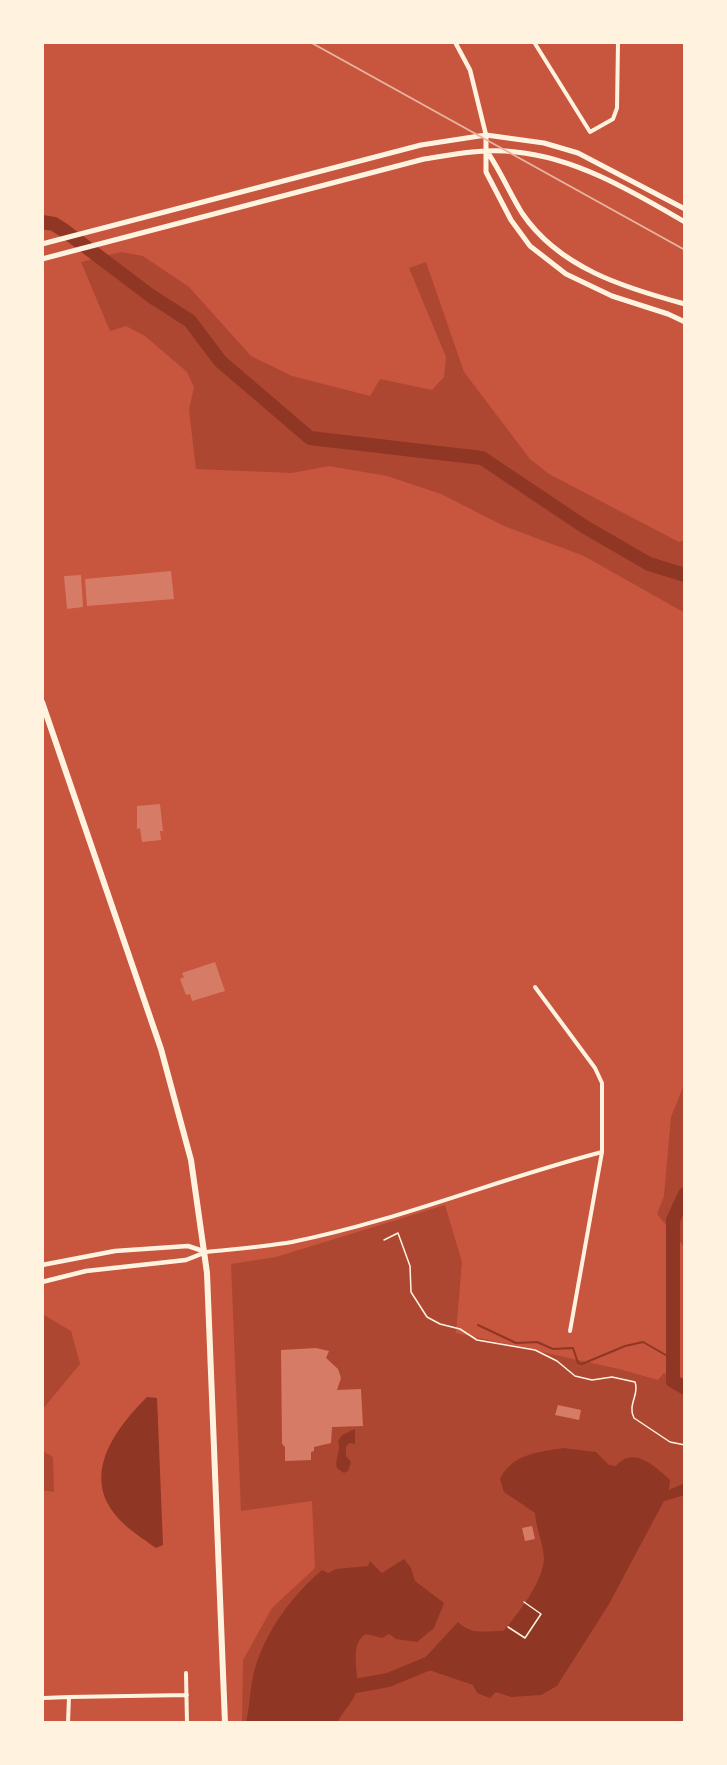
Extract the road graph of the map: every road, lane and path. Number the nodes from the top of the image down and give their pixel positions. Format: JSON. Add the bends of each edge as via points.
{"nodes":[{"id":1,"x":455,"y":42,"type":"edge"},
{"id":2,"x":534,"y":42,"type":"edge"},
{"id":3,"x":618,"y":42,"type":"edge"},
{"id":4,"x":486,"y":135,"type":"junction"},
{"id":5,"x":488,"y":151,"type":"junction"},
{"id":6,"x":198,"y":202,"type":"junction"},
{"id":7,"x":685,"y":210,"type":"edge"},
{"id":8,"x":198,"y":217,"type":"junction"},
{"id":9,"x":685,"y":222,"type":"edge"},
{"id":10,"x":42,"y":244,"type":"edge"},
{"id":11,"x":42,"y":259,"type":"edge"},
{"id":12,"x":685,"y":304,"type":"edge"},
{"id":13,"x":685,"y":322,"type":"edge"},
{"id":14,"x":42,"y":702,"type":"edge"},
{"id":15,"x":535,"y":987,"type":"dead end"},
{"id":16,"x":602,"y":1152,"type":"junction"},
{"id":17,"x":384,"y":1240,"type":"dead end"},
{"id":18,"x":206,"y":1252,"type":"junction"},
{"id":19,"x":42,"y":1265,"type":"edge"},
{"id":20,"x":42,"y":1282,"type":"edge"},
{"id":21,"x":570,"y":1331,"type":"dead end"},
{"id":22,"x":685,"y":1445,"type":"edge"},
{"id":23,"x":524,"y":1602,"type":"dead end"},
{"id":24,"x":508,"y":1627,"type":"dead end"},
{"id":25,"x":186,"y":1673,"type":"dead end"},
{"id":26,"x":187,"y":1695,"type":"junction"},
{"id":27,"x":69,"y":1697,"type":"junction"},
{"id":28,"x":44,"y":1698,"type":"dead end"},
{"id":29,"x":68,"y":1723,"type":"edge"},
{"id":30,"x":187,"y":1723,"type":"edge"},
{"id":31,"x":225,"y":1723,"type":"edge"}],
"edges":[{"from":1,"to":4,"type":"street","via":[[470,70]]},
{"from":2,"to":3,"type":"street","via":[[590,132],[613,119],[617,108]]},
{"from":4,"to":5,"type":"main road"},
{"from":4,"to":6,"type":"main road","via":[[447,140]]},
{"from":4,"to":7,"type":"main road","via":[[544,143],[578,153]]},
{"from":5,"to":8,"type":"main road","via":[[424,159]]},
{"from":5,"to":9,"type":"main road","via":[[539,155],[581,168]]},
{"from":5,"to":12,"type":"main road","via":[[523,214],[561,253],[608,280]]},
{"from":5,"to":13,"type":"main road","via":[[486,172],[499,200],[530,246],[575,278]]},
{"from":6,"to":8,"type":"main road"},
{"from":6,"to":10,"type":"main road"},
{"from":8,"to":11,"type":"main road"},
{"from":14,"to":18,"type":"main road","via":[[161,1049],[190,1160]]},
{"from":15,"to":16,"type":"street","via":[[602,1083]]},
{"from":16,"to":18,"type":"street","via":[[295,1241]]},
{"from":16,"to":21,"type":"street"},
{"from":17,"to":22,"type":"path","via":[[398,1233],[410,1266],[411,1292],[427,1317],[477,1340],[535,1350],[575,1376],[635,1382],[633,1418],[670,1442]]},
{"from":18,"to":19,"type":"street","via":[[188,1246],[115,1251]]},
{"from":18,"to":20,"type":"street","via":[[186,1260],[118,1266]]},
{"from":18,"to":31,"type":"main road"},
{"from":23,"to":24,"type":"path","via":[[541,1614],[525,1638]]},
{"from":25,"to":26,"type":"street"},
{"from":26,"to":27,"type":"street"},
{"from":26,"to":30,"type":"street"},
{"from":27,"to":28,"type":"street"},
{"from":27,"to":29,"type":"street"}]}
